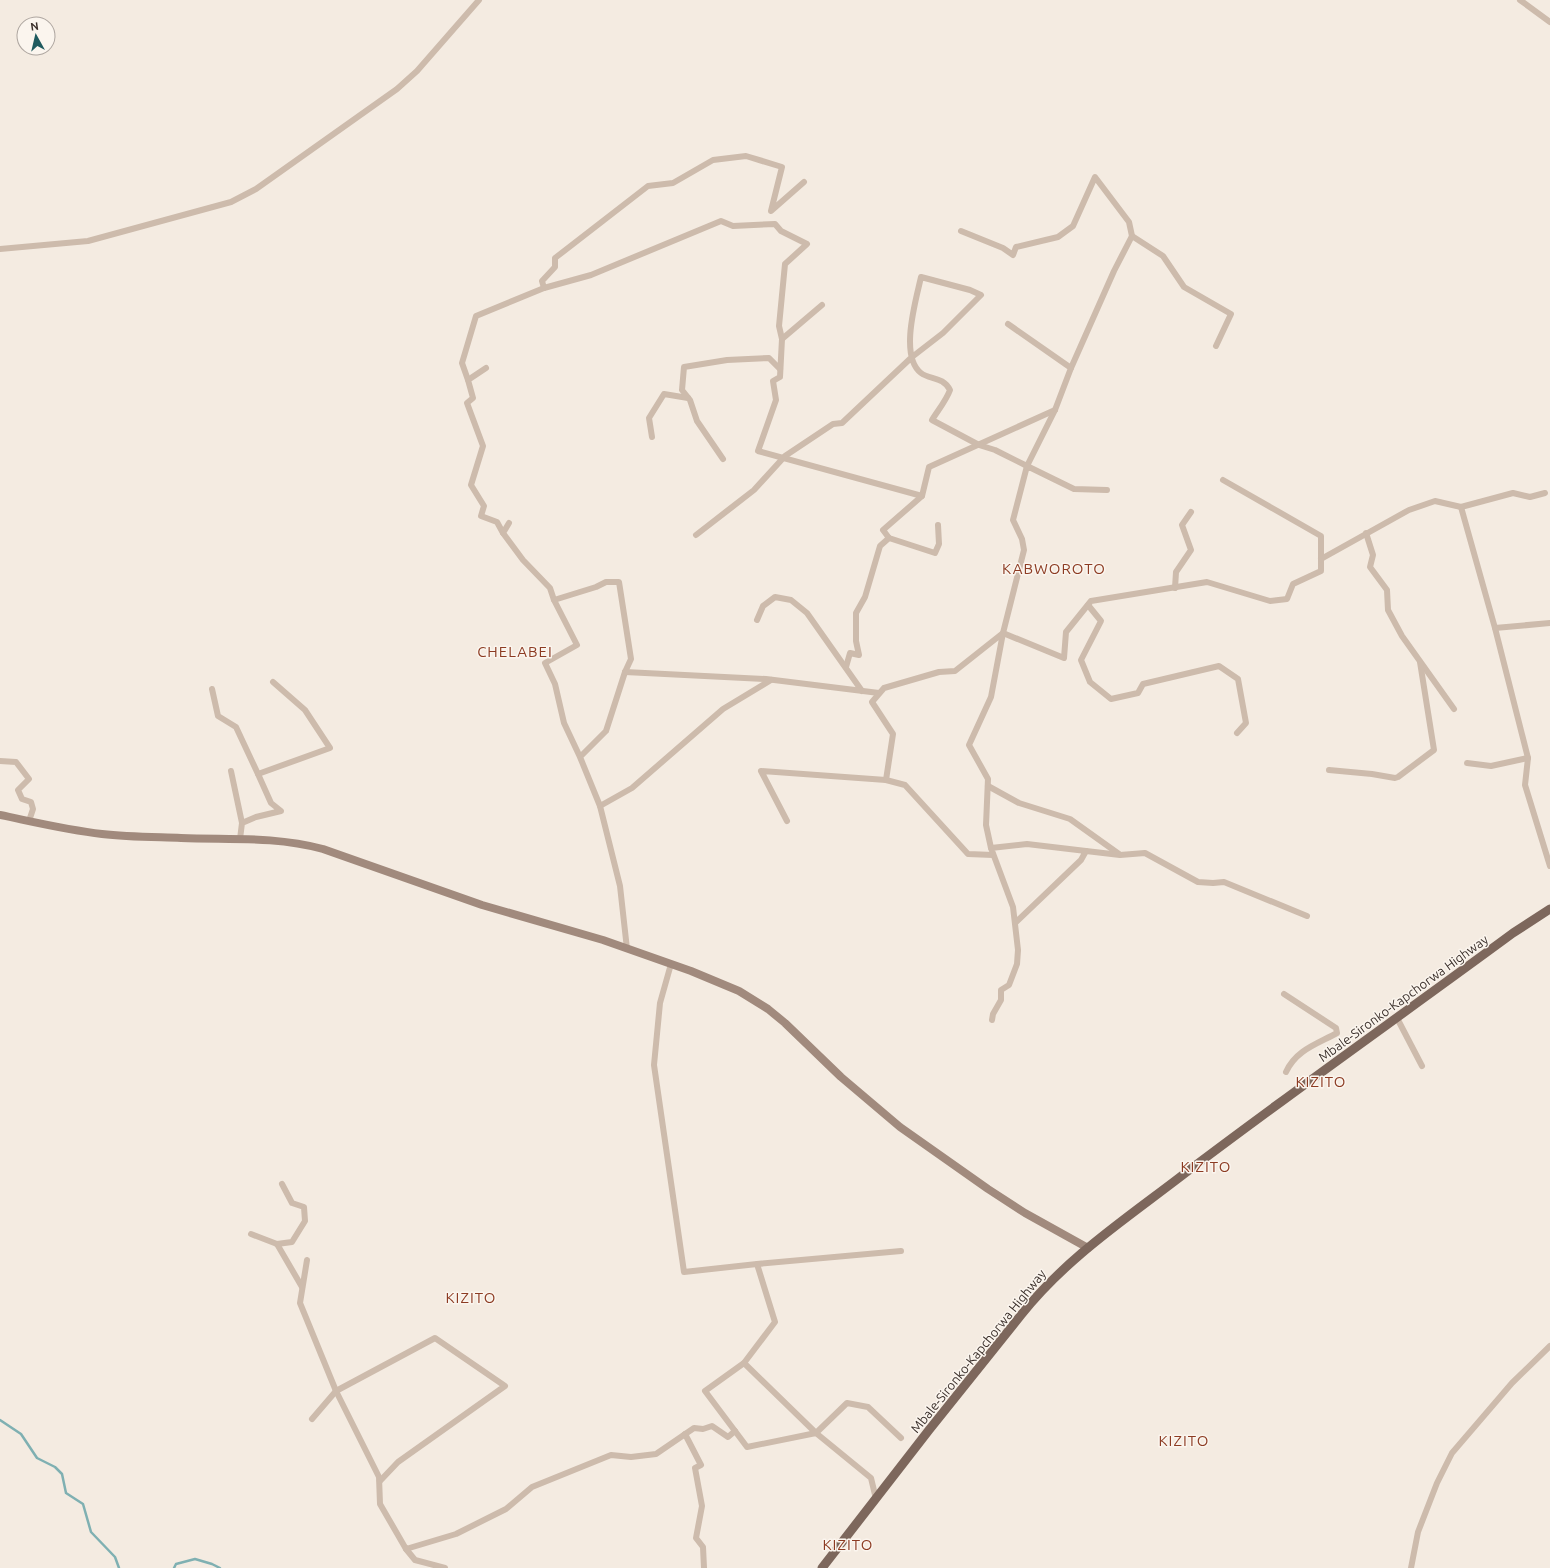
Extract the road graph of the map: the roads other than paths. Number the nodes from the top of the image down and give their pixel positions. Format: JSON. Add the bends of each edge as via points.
{"nodes":[{"id":1,"x":479,"y":0,"type":"edge"},
{"id":2,"x":1520,"y":0,"type":"edge"},
{"id":3,"x":1550,"y":22,"type":"edge"},
{"id":4,"x":804,"y":182,"type":"dead end"},
{"id":5,"x":961,"y":231,"type":"dead end"},
{"id":6,"x":1132,"y":236,"type":"junction"},
{"id":7,"x":0,"y":249,"type":"edge"},
{"id":8,"x":544,"y":288,"type":"junction"},
{"id":9,"x":822,"y":305,"type":"dead end"},
{"id":10,"x":1008,"y":324,"type":"dead end"},
{"id":11,"x":782,"y":340,"type":"junction"},
{"id":12,"x":1216,"y":346,"type":"dead end"},
{"id":13,"x":912,"y":357,"type":"junction"},
{"id":14,"x":486,"y":368,"type":"dead end"},
{"id":15,"x":1071,"y":368,"type":"junction"},
{"id":16,"x":780,"y":369,"type":"junction"},
{"id":17,"x":468,"y":380,"type":"junction"},
{"id":18,"x":688,"y":398,"type":"junction"},
{"id":19,"x":1055,"y":410,"type":"junction"},
{"id":20,"x":652,"y":437,"type":"dead end"},
{"id":21,"x":979,"y":445,"type":"junction"},
{"id":22,"x":783,"y":458,"type":"junction"},
{"id":23,"x":723,"y":459,"type":"dead end"},
{"id":24,"x":1027,"y":466,"type":"junction"},
{"id":25,"x":1223,"y":480,"type":"dead end"},
{"id":26,"x":1108,"y":490,"type":"dead end"},
{"id":27,"x":1545,"y":493,"type":"dead end"},
{"id":28,"x":922,"y":496,"type":"junction"},
{"id":29,"x":1461,"y":507,"type":"junction"},
{"id":30,"x":1191,"y":512,"type":"dead end"},
{"id":31,"x":509,"y":523,"type":"dead end"},
{"id":32,"x":938,"y":524,"type":"dead end"},
{"id":33,"x":503,"y":533,"type":"junction"},
{"id":34,"x":1366,"y":533,"type":"junction"},
{"id":35,"x":696,"y":535,"type":"dead end"},
{"id":36,"x":889,"y":538,"type":"junction"},
{"id":37,"x":1321,"y":559,"type":"junction"},
{"id":38,"x":1174,"y":588,"type":"junction"},
{"id":39,"x":554,"y":600,"type":"junction"},
{"id":40,"x":1088,"y":605,"type":"junction"},
{"id":41,"x":757,"y":620,"type":"dead end"},
{"id":42,"x":1550,"y":623,"type":"edge"},
{"id":43,"x":1495,"y":628,"type":"junction"},
{"id":44,"x":1004,"y":633,"type":"junction"},
{"id":45,"x":1420,"y":662,"type":"junction"},
{"id":46,"x":846,"y":667,"type":"junction"},
{"id":47,"x":624,"y":672,"type":"junction"},
{"id":48,"x":771,"y":680,"type":"junction"},
{"id":49,"x":273,"y":682,"type":"dead end"},
{"id":50,"x":212,"y":689,"type":"dead end"},
{"id":51,"x":862,"y":691,"type":"junction"},
{"id":52,"x":880,"y":693,"type":"junction"},
{"id":53,"x":1454,"y":709,"type":"dead end"},
{"id":54,"x":1237,"y":733,"type":"dead end"},
{"id":55,"x":580,"y":757,"type":"junction"},
{"id":56,"x":1528,"y":758,"type":"junction"},
{"id":57,"x":0,"y":761,"type":"edge"},
{"id":58,"x":1467,"y":763,"type":"dead end"},
{"id":59,"x":1329,"y":770,"type":"dead end"},
{"id":60,"x":231,"y":771,"type":"dead end"},
{"id":61,"x":258,"y":774,"type":"junction"},
{"id":62,"x":886,"y":780,"type":"junction"},
{"id":63,"x":988,"y":786,"type":"junction"},
{"id":64,"x":600,"y":806,"type":"junction"},
{"id":65,"x":0,"y":814,"type":"edge"},
{"id":66,"x":29,"y":821,"type":"junction"},
{"id":67,"x":787,"y":821,"type":"dead end"},
{"id":68,"x":242,"y":823,"type":"junction"},
{"id":69,"x":240,"y":839,"type":"junction"},
{"id":70,"x":991,"y":848,"type":"junction"},
{"id":71,"x":1086,"y":851,"type":"junction"},
{"id":72,"x":993,"y":855,"type":"junction"},
{"id":73,"x":1120,"y":855,"type":"junction"},
{"id":74,"x":1550,"y":866,"type":"edge"},
{"id":75,"x":1550,"y":909,"type":"edge"},
{"id":76,"x":1307,"y":916,"type":"dead end"},
{"id":77,"x":1015,"y":923,"type":"junction"},
{"id":78,"x":627,"y":949,"type":"junction"},
{"id":79,"x":671,"y":964,"type":"junction"},
{"id":80,"x":1284,"y":994,"type":"dead end"},
{"id":81,"x":1397,"y":1018,"type":"junction"},
{"id":82,"x":992,"y":1020,"type":"dead end"},
{"id":83,"x":1422,"y":1066,"type":"dead end"},
{"id":84,"x":1286,"y":1072,"type":"dead end"},
{"id":85,"x":282,"y":1184,"type":"dead end"},
{"id":86,"x":251,"y":1234,"type":"dead end"},
{"id":87,"x":277,"y":1244,"type":"junction"},
{"id":88,"x":1088,"y":1248,"type":"junction"},
{"id":89,"x":901,"y":1251,"type":"dead end"},
{"id":90,"x":307,"y":1260,"type":"dead end"},
{"id":91,"x":757,"y":1264,"type":"junction"},
{"id":92,"x":302,"y":1287,"type":"junction"},
{"id":93,"x":1550,"y":1346,"type":"edge"},
{"id":94,"x":744,"y":1363,"type":"junction"},
{"id":95,"x":336,"y":1391,"type":"junction"},
{"id":96,"x":312,"y":1419,"type":"dead end"},
{"id":97,"x":735,"y":1431,"type":"junction"},
{"id":98,"x":685,"y":1434,"type":"junction"},
{"id":99,"x":816,"y":1434,"type":"junction"},
{"id":100,"x":901,"y":1438,"type":"dead end"},
{"id":101,"x":380,"y":1481,"type":"junction"},
{"id":102,"x":876,"y":1500,"type":"junction"},
{"id":103,"x":406,"y":1549,"type":"junction"},
{"id":104,"x":415,"y":1560,"type":"junction"},
{"id":105,"x":414,"y":1568,"type":"edge"},
{"id":106,"x":445,"y":1568,"type":"edge"},
{"id":107,"x":704,"y":1568,"type":"edge"},
{"id":108,"x":822,"y":1568,"type":"edge"},
{"id":109,"x":1411,"y":1568,"type":"edge"}],
"edges":[{"from":1,"to":7,"type":"street","via":[[408,80],[256,189],[231,202],[88,241]]},
{"from":2,"to":3,"type":"street"},
{"from":4,"to":8,"type":"street","via":[[771,211],[782,167],[746,156],[713,160],[673,183],[648,186],[555,258],[555,267],[542,281]]},
{"from":5,"to":6,"type":"street","via":[[1003,248],[1013,255],[1016,247],[1058,237],[1072,226],[1095,177],[1129,222]]},
{"from":6,"to":12,"type":"street","via":[[1162,256],[1184,287],[1231,314]]},
{"from":6,"to":15,"type":"street"},
{"from":8,"to":11,"type":"street","via":[[591,275],[721,221],[733,226],[774,224],[781,232],[807,244],[785,264],[779,326]]},
{"from":8,"to":17,"type":"street","via":[[476,316],[462,363]]},
{"from":9,"to":11,"type":"street"},
{"from":10,"to":15,"type":"street"},
{"from":11,"to":16,"type":"street"},
{"from":13,"to":13,"type":"street","via":[[943,333],[982,296],[970,290],[921,277],[910,328]]},
{"from":13,"to":21,"type":"street","via":[[922,374],[947,384],[950,390],[932,420]]},
{"from":13,"to":22,"type":"street","via":[[842,423],[833,424]]},
{"from":14,"to":17,"type":"street"},
{"from":15,"to":19,"type":"street"},
{"from":16,"to":18,"type":"street","via":[[769,358],[727,360],[684,367],[682,390]]},
{"from":16,"to":22,"type":"street","via":[[780,377],[773,381],[776,400],[758,451]]},
{"from":17,"to":33,"type":"street","via":[[473,398],[467,403],[483,446],[471,484],[484,506],[481,516],[497,522]]},
{"from":18,"to":20,"type":"street","via":[[664,394],[649,418]]},
{"from":18,"to":23,"type":"street","via":[[697,421]]},
{"from":19,"to":21,"type":"street"},
{"from":19,"to":24,"type":"street"},
{"from":21,"to":24,"type":"street"},
{"from":21,"to":28,"type":"street","via":[[929,467]]},
{"from":22,"to":28,"type":"street"},
{"from":22,"to":35,"type":"street","via":[[754,490]]},
{"from":24,"to":26,"type":"street","via":[[1074,489]]},
{"from":24,"to":44,"type":"street","via":[[1013,520],[1024,550]]},
{"from":25,"to":37,"type":"street","via":[[1321,536]]},
{"from":27,"to":29,"type":"street","via":[[1530,497],[1513,493]]},
{"from":28,"to":36,"type":"street","via":[[883,530]]},
{"from":29,"to":34,"type":"street","via":[[1435,500],[1408,510]]},
{"from":29,"to":43,"type":"street"},
{"from":30,"to":38,"type":"street","via":[[1182,525],[1191,550],[1176,572]]},
{"from":31,"to":33,"type":"street"},
{"from":32,"to":36,"type":"street","via":[[939,544],[935,553]]},
{"from":33,"to":39,"type":"street","via":[[523,560],[550,588]]},
{"from":34,"to":37,"type":"street"},
{"from":34,"to":45,"type":"street","via":[[1373,555],[1370,567],[1387,590],[1388,610]]},
{"from":36,"to":46,"type":"street","via":[[880,546],[865,597],[856,613],[859,655],[850,653]]},
{"from":37,"to":38,"type":"street","via":[[1321,571],[1293,584],[1287,599],[1270,601],[1207,582]]},
{"from":38,"to":40,"type":"street","via":[[1091,601]]},
{"from":39,"to":47,"type":"street","via":[[606,582],[619,582],[631,659]]},
{"from":39,"to":55,"type":"street","via":[[577,645],[545,663],[556,684],[564,723]]},
{"from":40,"to":44,"type":"street","via":[[1066,632],[1064,658]]},
{"from":40,"to":54,"type":"street","via":[[1101,621],[1081,660],[1090,682],[1111,699],[1138,693],[1143,684],[1219,666],[1238,680],[1246,724]]},
{"from":41,"to":46,"type":"street","via":[[763,606],[775,597],[791,600],[807,613]]},
{"from":42,"to":43,"type":"street"},
{"from":43,"to":56,"type":"street"},
{"from":44,"to":52,"type":"street","via":[[955,672],[939,672],[884,688]]},
{"from":44,"to":63,"type":"street","via":[[991,698],[969,745],[988,779]]},
{"from":45,"to":53,"type":"street"},
{"from":45,"to":59,"type":"street","via":[[1434,750],[1395,778]]},
{"from":46,"to":51,"type":"street"},
{"from":47,"to":48,"type":"street"},
{"from":47,"to":55,"type":"street","via":[[606,731]]},
{"from":48,"to":51,"type":"street"},
{"from":48,"to":64,"type":"street","via":[[723,709],[632,788]]},
{"from":49,"to":61,"type":"street","via":[[305,710],[330,748]]},
{"from":50,"to":61,"type":"street","via":[[218,716],[236,727]]},
{"from":51,"to":52,"type":"street"},
{"from":52,"to":62,"type":"street","via":[[872,702],[893,734]]},
{"from":55,"to":64,"type":"street"},
{"from":56,"to":58,"type":"street","via":[[1491,766]]},
{"from":56,"to":74,"type":"street","via":[[1525,785]]},
{"from":57,"to":66,"type":"street","via":[[16,762],[29,779],[18,790],[22,799],[31,802],[33,809]]},
{"from":60,"to":68,"type":"street"},
{"from":61,"to":68,"type":"street","via":[[271,803],[281,811]]},
{"from":62,"to":67,"type":"street","via":[[761,771]]},
{"from":62,"to":72,"type":"street","via":[[906,785],[968,854]]},
{"from":63,"to":70,"type":"street","via":[[986,825]]},
{"from":63,"to":73,"type":"street","via":[[1019,803],[1070,819]]},
{"from":64,"to":78,"type":"street","via":[[620,886]]},
{"from":65,"to":66,"type":"street"},
{"from":66,"to":69,"type":"street","via":[[102,834]]},
{"from":68,"to":69,"type":"street"},
{"from":69,"to":78,"type":"street","via":[[270,839],[323,849],[482,905]]},
{"from":70,"to":71,"type":"street","via":[[1027,844]]},
{"from":70,"to":72,"type":"street"},
{"from":71,"to":73,"type":"street"},
{"from":71,"to":77,"type":"street","via":[[1081,860]]},
{"from":72,"to":77,"type":"street","via":[[1012,907]]},
{"from":73,"to":76,"type":"street","via":[[1145,853],[1198,882],[1224,882]]},
{"from":75,"to":81,"type":"main road","name":"Mbale-Sironko-Kapchorwa Highway"},
{"from":77,"to":82,"type":"street","via":[[1017,964],[1009,985],[1001,990],[1001,1000]]},
{"from":78,"to":79,"type":"street"},
{"from":79,"to":88,"type":"street","via":[[739,990],[768,1008],[841,1077],[900,1127],[1025,1213]]},
{"from":79,"to":91,"type":"street","via":[[660,1003],[654,1065],[684,1272]]},
{"from":80,"to":84,"type":"street","via":[[1336,1028],[1338,1033],[1299,1053]]},
{"from":81,"to":83,"type":"street"},
{"from":81,"to":88,"type":"main road","name":"Mbale-Sironko-Kapchorwa Highway"},
{"from":85,"to":87,"type":"street","via":[[292,1203],[304,1208],[306,1221],[292,1242]]},
{"from":86,"to":87,"type":"street"},
{"from":87,"to":92,"type":"street"},
{"from":88,"to":102,"type":"main road","name":"Mbale-Sironko-Kapchorwa Highway","via":[[1035,1297]]},
{"from":89,"to":91,"type":"street"},
{"from":90,"to":92,"type":"street"},
{"from":91,"to":94,"type":"street","via":[[775,1322]]},
{"from":92,"to":95,"type":"street","via":[[300,1303]]},
{"from":93,"to":109,"type":"street","via":[[1512,1383],[1452,1453],[1418,1532]]},
{"from":94,"to":97,"type":"street","via":[[705,1391]]},
{"from":94,"to":99,"type":"street"},
{"from":95,"to":96,"type":"street"},
{"from":95,"to":101,"type":"street"},
{"from":95,"to":101,"type":"street","via":[[435,1338],[505,1386],[398,1462]]},
{"from":97,"to":98,"type":"street","via":[[728,1437],[712,1426],[694,1428]]},
{"from":97,"to":99,"type":"street","via":[[747,1447]]},
{"from":98,"to":103,"type":"street","via":[[656,1454],[611,1455],[532,1487],[506,1509],[456,1534]]},
{"from":98,"to":107,"type":"street","via":[[701,1465],[695,1468],[702,1506],[696,1538],[703,1547]]},
{"from":99,"to":100,"type":"street","via":[[847,1403],[868,1407]]},
{"from":99,"to":102,"type":"street","via":[[871,1478]]},
{"from":101,"to":103,"type":"street","via":[[380,1504]]},
{"from":102,"to":108,"type":"main road","name":"Mbale-Sironko-Kapchorwa Highway"},
{"from":103,"to":104,"type":"street"},
{"from":104,"to":105,"type":"street"},
{"from":104,"to":106,"type":"street"}]}
